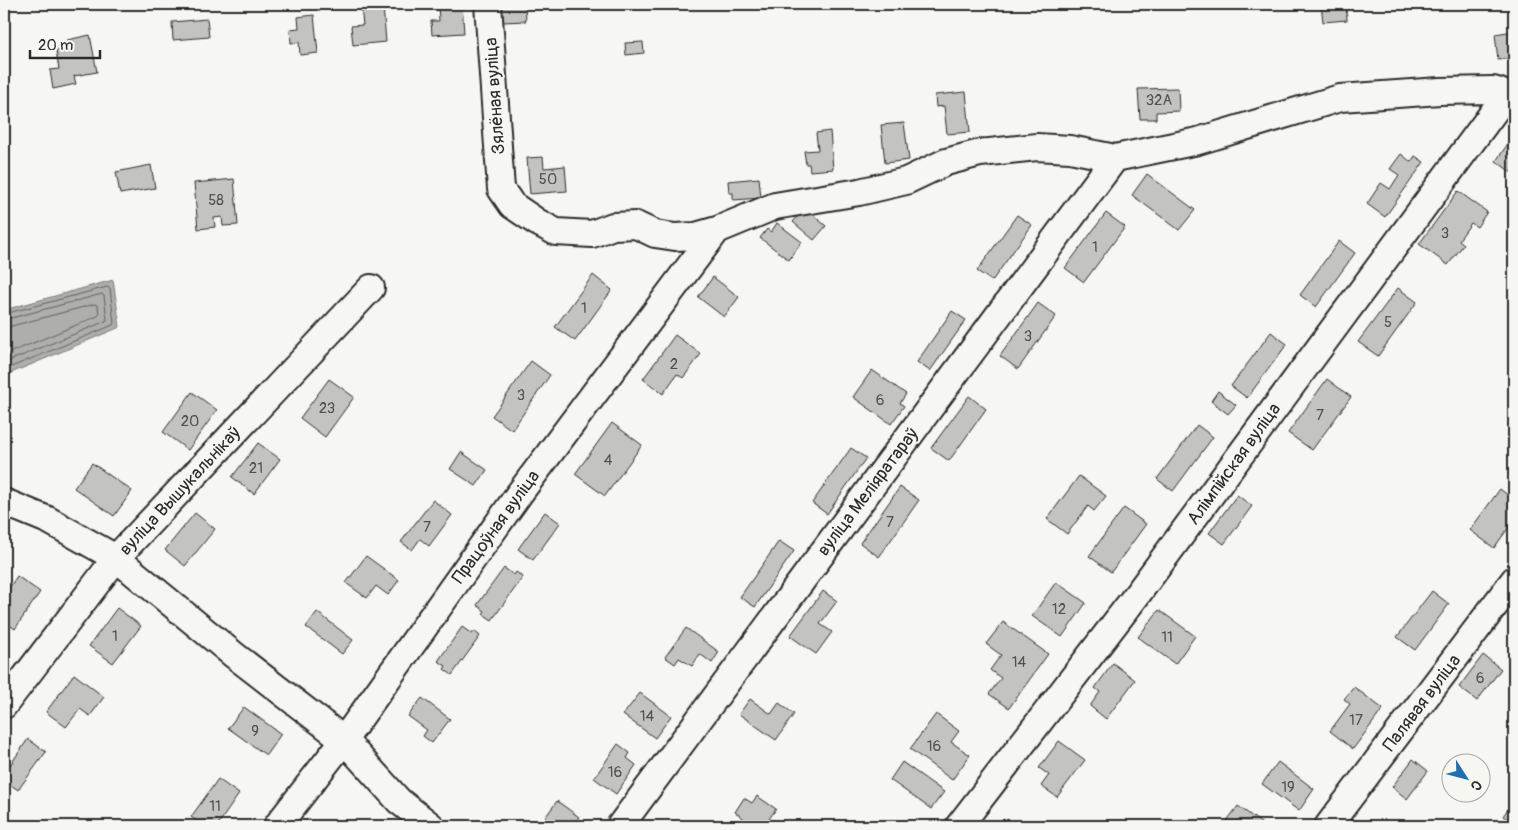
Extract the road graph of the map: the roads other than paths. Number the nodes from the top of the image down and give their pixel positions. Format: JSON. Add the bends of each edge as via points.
{"nodes":[{"id":1,"x":488,"y":4,"type":"edge"},
{"id":2,"x":1115,"y":158,"type":"junction"},
{"id":3,"x":717,"y":230,"type":"junction"},
{"id":4,"x":371,"y":288,"type":"dead end"},
{"id":5,"x":4,"y":502,"type":"edge"},
{"id":6,"x":116,"y":558,"type":"junction"},
{"id":7,"x":1514,"y":580,"type":"edge"},
{"id":8,"x":4,"y":705,"type":"edge"},
{"id":9,"x":344,"y":740,"type":"junction"},
{"id":10,"x":277,"y":826,"type":"edge"},
{"id":11,"x":431,"y":826,"type":"edge"},
{"id":12,"x":620,"y":826,"type":"edge"},
{"id":13,"x":959,"y":826,"type":"edge"},
{"id":14,"x":1328,"y":826,"type":"edge"}],
"edges":[{"from":1,"to":3,"type":"street","name":"Зялёная вуліца","via":[[501,189],[512,205],[556,232],[592,234],[613,226],[636,225],[655,234],[675,237]]},
{"from":2,"to":3,"type":"street","via":[[1070,149],[1036,147],[980,153],[946,162],[906,181],[775,206]]},
{"from":2,"to":12,"type":"street","name":"вуліца Меліяратараў"},
{"from":2,"to":13,"type":"street","name":"Алімпійская вуліца","via":[[1198,140],[1340,98],[1493,90],[1504,98],[1142,588]]},
{"from":3,"to":9,"type":"street","name":"Працоўная вуліца","via":[[519,494]]},
{"from":4,"to":6,"type":"street","name":"вуліца Вышукальнікаў"},
{"from":5,"to":6,"type":"street","via":[[48,520]]},
{"from":6,"to":8,"type":"street","name":"вуліца Вышукальнікаў"},
{"from":6,"to":9,"type":"street"},
{"from":7,"to":14,"type":"street","name":"Палявая вуліца"},
{"from":9,"to":10,"type":"street","name":"Працоўная вуліца"},
{"from":9,"to":11,"type":"street","via":[[399,801]]}]}
